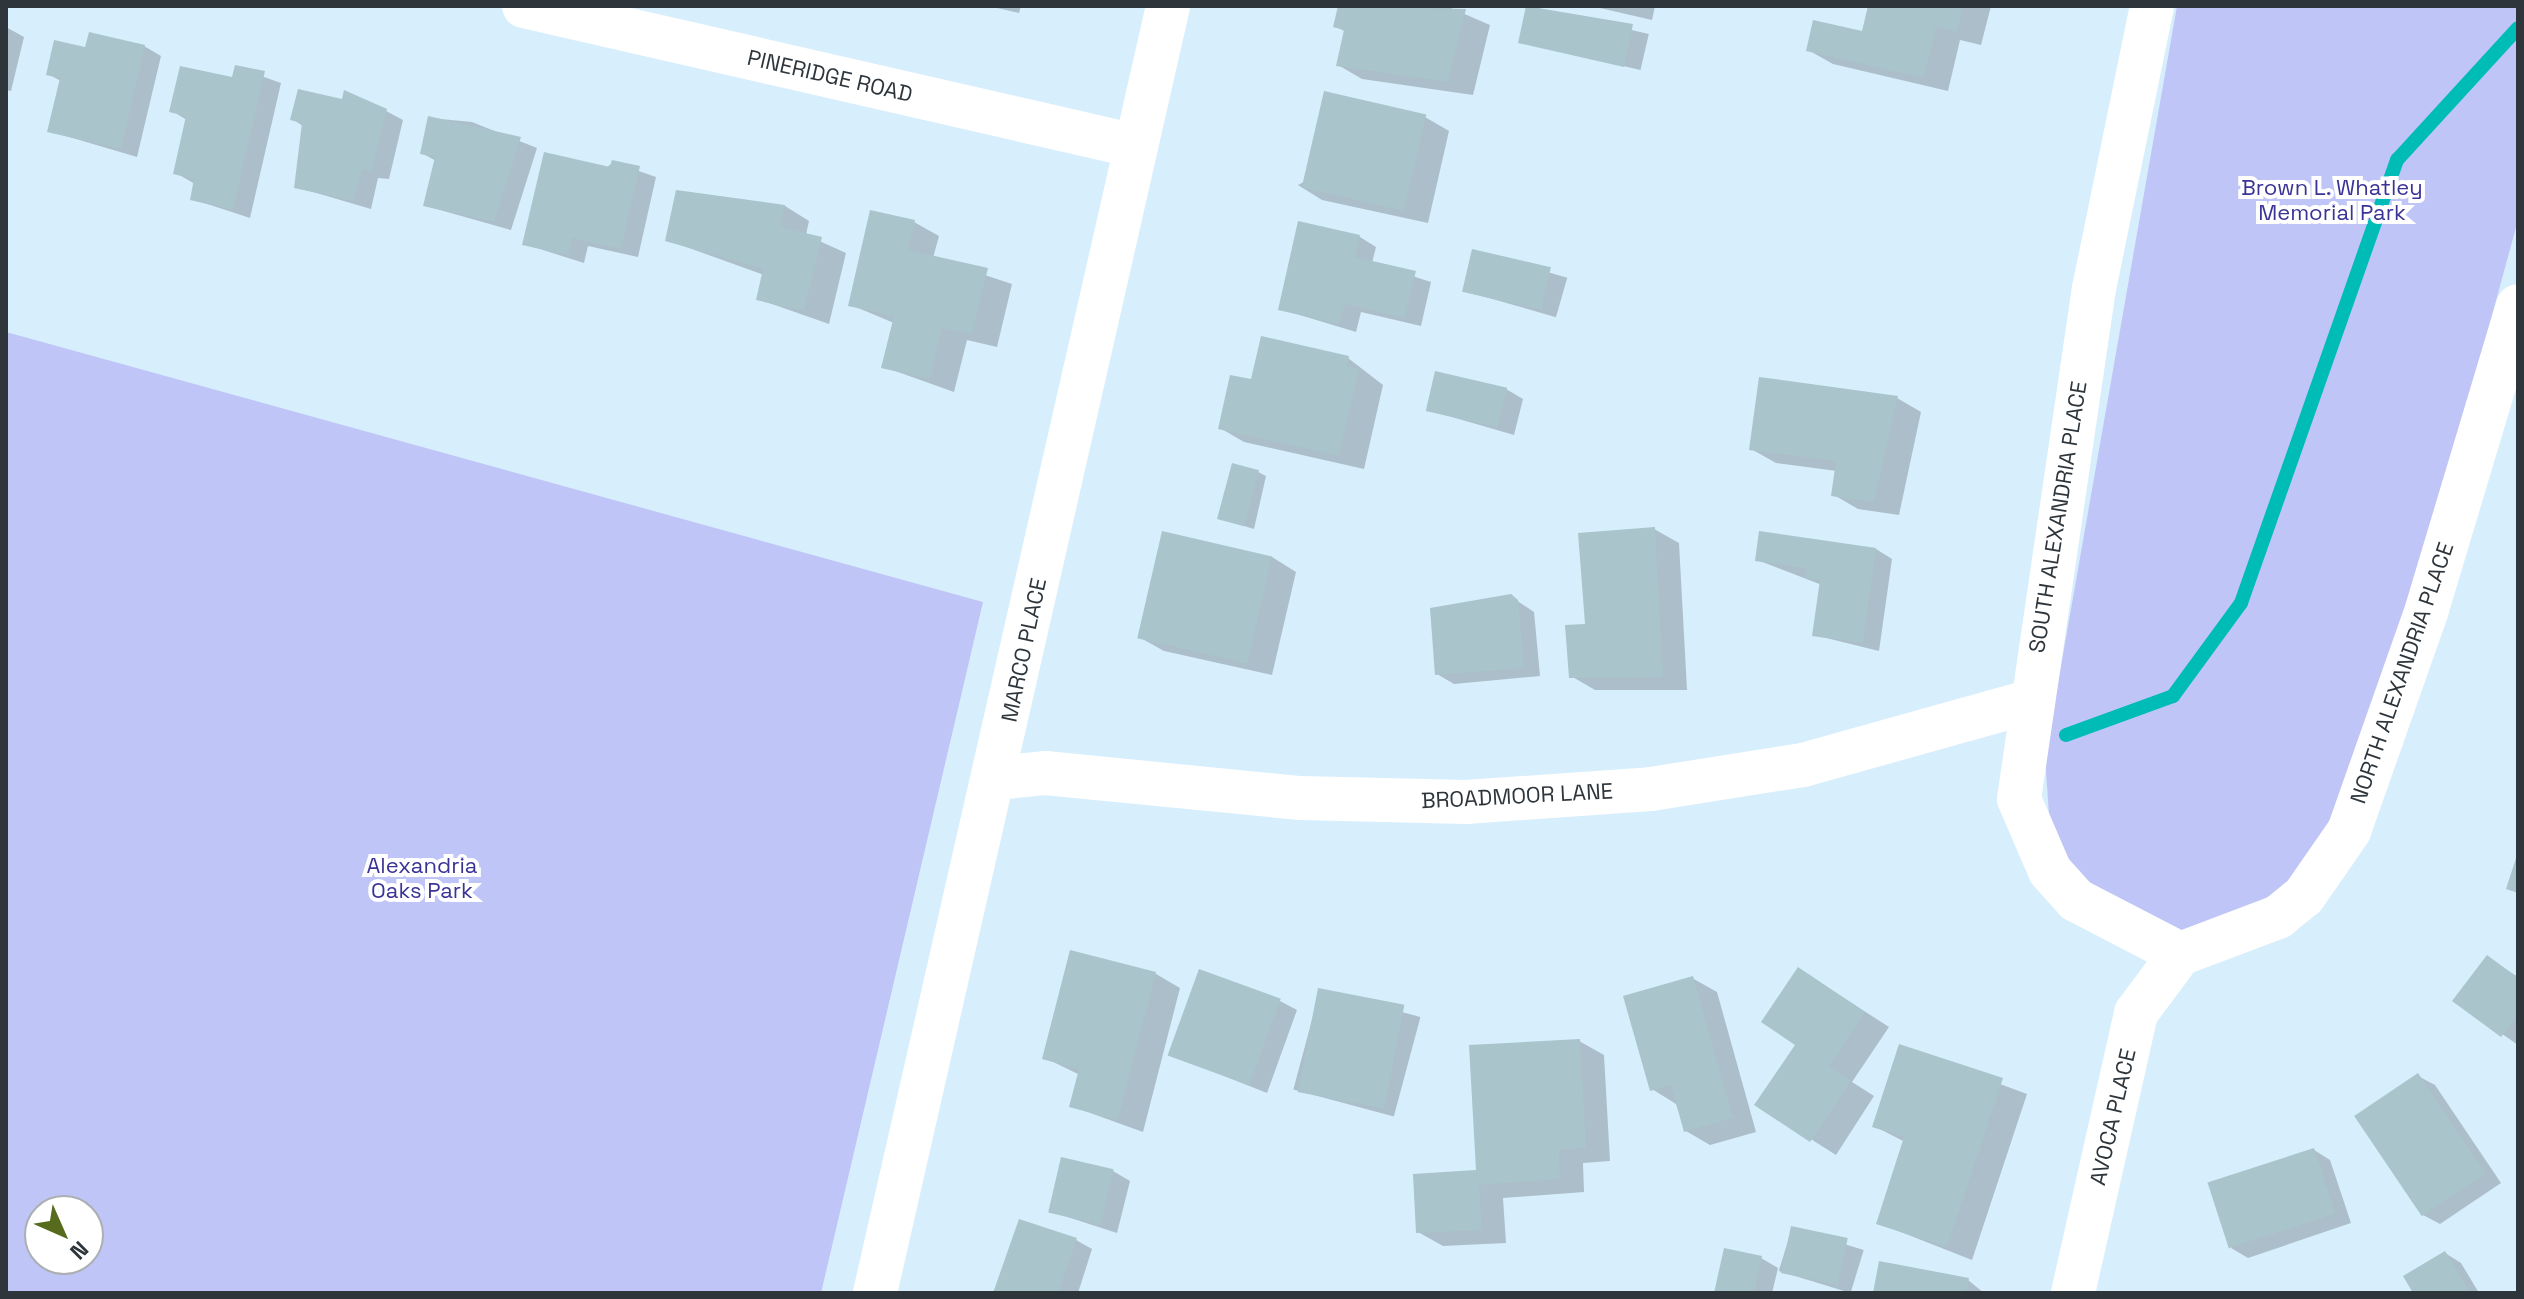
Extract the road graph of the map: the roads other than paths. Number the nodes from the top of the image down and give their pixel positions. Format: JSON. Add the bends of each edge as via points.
{"nodes":[{"id":1,"x":524,"y":6,"type":"edge"},
{"id":2,"x":1168,"y":6,"type":"edge"},
{"id":3,"x":2152,"y":6,"type":"edge"},
{"id":4,"x":1136,"y":146,"type":"junction"},
{"id":5,"x":2518,"y":306,"type":"edge"},
{"id":6,"x":2029,"y":702,"type":"junction"},
{"id":7,"x":996,"y":778,"type":"junction"},
{"id":8,"x":2180,"y":954,"type":"junction"},
{"id":9,"x":875,"y":1293,"type":"edge"},
{"id":10,"x":2073,"y":1293,"type":"edge"}],
"edges":[{"from":1,"to":4,"type":"street","name":"PINERIDGE ROAD"},
{"from":2,"to":4,"type":"street","name":"MARCO PLACE"},
{"from":3,"to":6,"type":"street","name":"SOUTH ALEXANDRIA PLACE","via":[[2094,288]]},
{"from":4,"to":7,"type":"street","name":"MARCO PLACE"},
{"from":5,"to":8,"type":"street","name":"NORTH ALEXANDRIA PLACE","via":[[2427,609],[2349,831],[2304,896],[2278,917]]},
{"from":6,"to":7,"type":"street","name":"BROADMOOR LANE","via":[[1803,765],[1620,791],[1466,802],[1301,798],[1045,773]]},
{"from":6,"to":8,"type":"street","name":"SOUTH ALEXANDRIA PLACE","via":[[2019,799],[2050,871],[2101,919]]},
{"from":7,"to":9,"type":"street","name":"MARCO PLACE"},
{"from":8,"to":10,"type":"street","name":"AVOCA PLACE","via":[[2136,1013]]}]}
